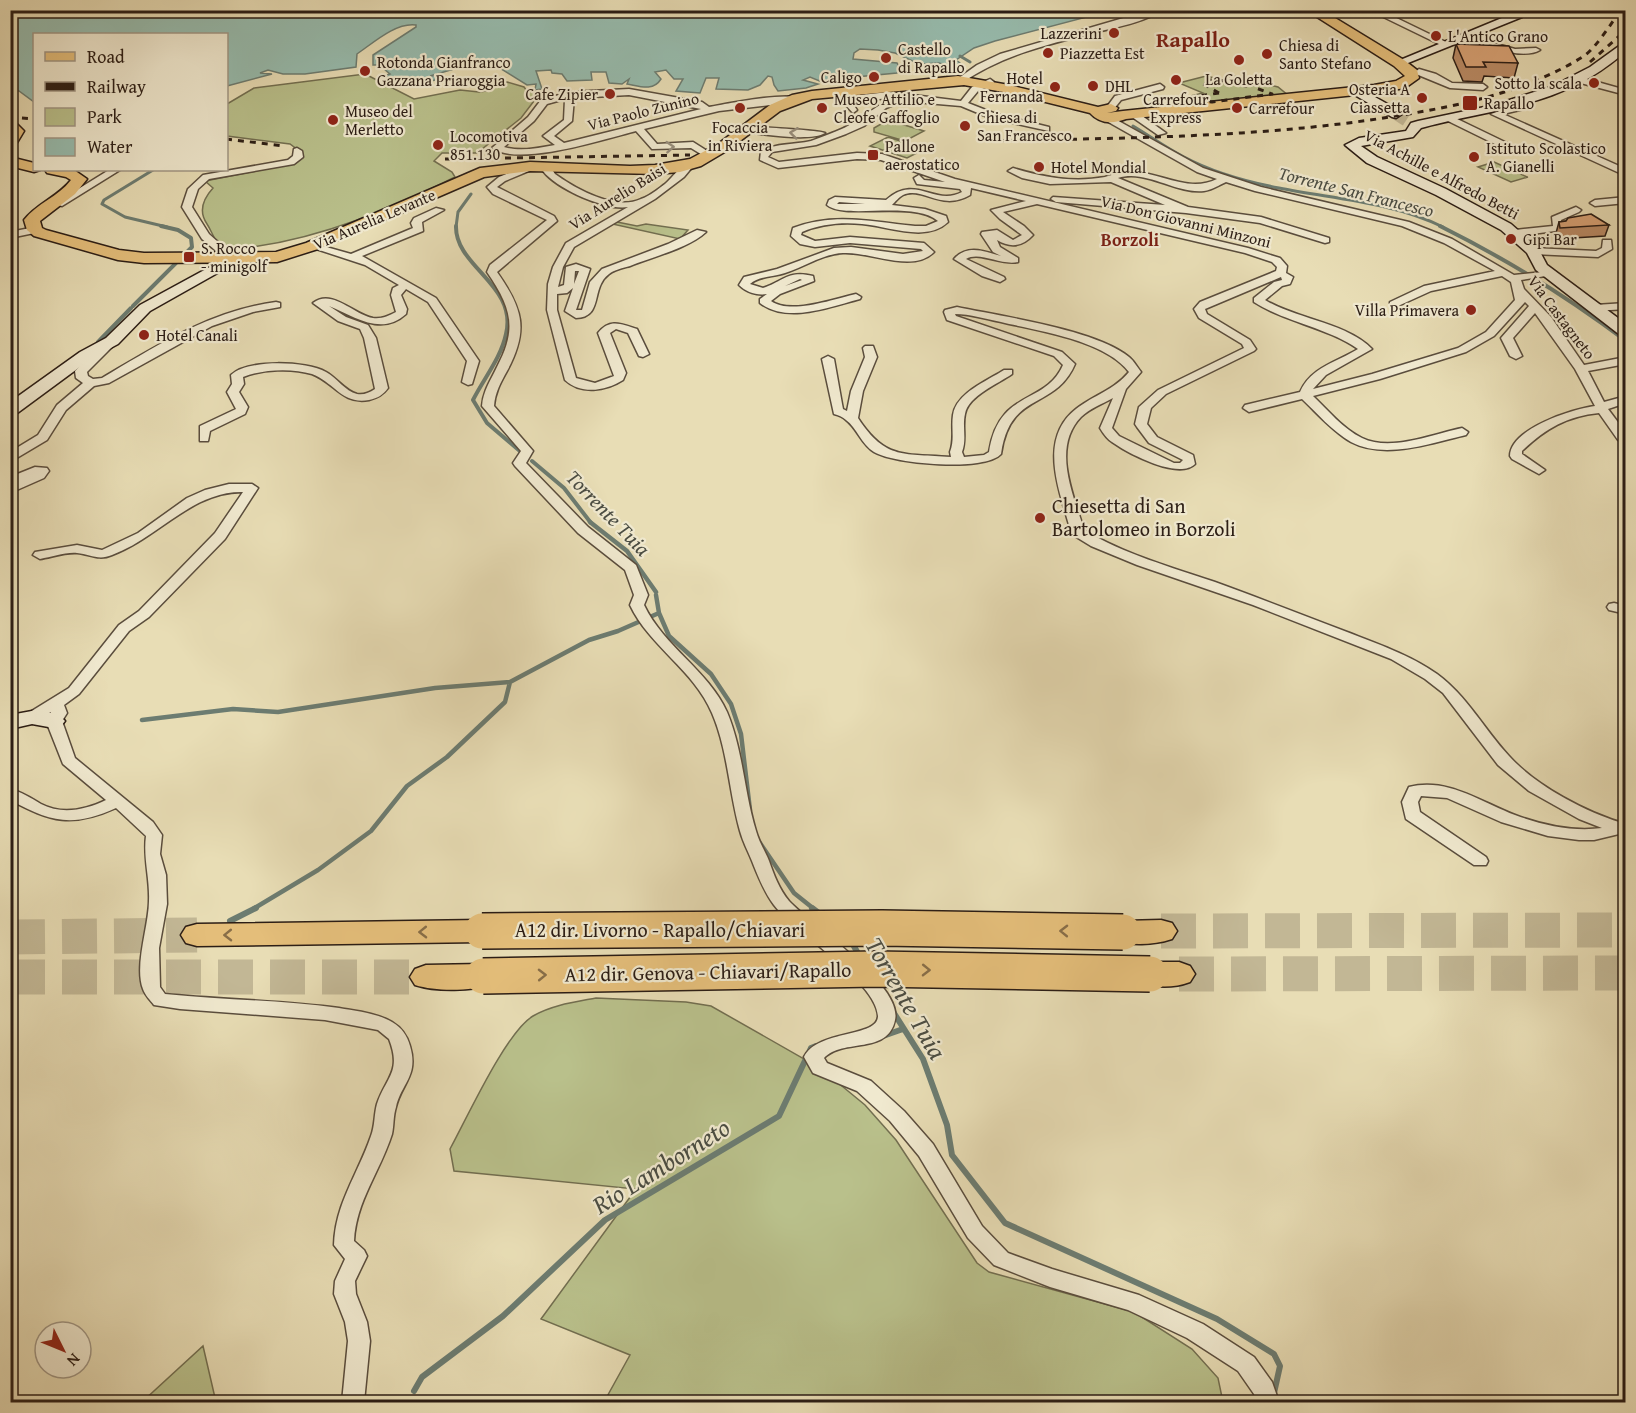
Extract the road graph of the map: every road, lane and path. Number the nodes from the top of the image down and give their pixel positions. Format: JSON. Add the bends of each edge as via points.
{"nodes":[{"id":1,"x":1159,"y":10,"type":"edge"},
{"id":2,"x":1312,"y":10,"type":"edge"},
{"id":3,"x":1373,"y":10,"type":"edge"},
{"id":4,"x":1519,"y":10,"type":"edge"},
{"id":5,"x":1465,"y":37,"type":"junction"},
{"id":6,"x":1446,"y":44,"type":"junction"},
{"id":7,"x":1626,"y":44,"type":"edge"},
{"id":8,"x":1535,"y":53,"type":"dead end"},
{"id":9,"x":1409,"y":70,"type":"junction"},
{"id":10,"x":1576,"y":79,"type":"junction"},
{"id":11,"x":956,"y":81,"type":"junction"},
{"id":12,"x":985,"y":83,"type":"junction"},
{"id":13,"x":1160,"y":87,"type":"dead end"},
{"id":14,"x":1483,"y":87,"type":"dead end"},
{"id":15,"x":1357,"y":91,"type":"junction"},
{"id":16,"x":1626,"y":93,"type":"edge"},
{"id":17,"x":570,"y":95,"type":"junction"},
{"id":18,"x":902,"y":98,"type":"junction"},
{"id":19,"x":797,"y":99,"type":"junction"},
{"id":20,"x":1519,"y":101,"type":"junction"},
{"id":21,"x":963,"y":104,"type":"junction"},
{"id":22,"x":707,"y":110,"type":"junction"},
{"id":23,"x":853,"y":110,"type":"dead end"},
{"id":24,"x":1119,"y":111,"type":"junction"},
{"id":25,"x":1396,"y":114,"type":"tunnel mouth"},
{"id":26,"x":1451,"y":119,"type":"junction"},
{"id":27,"x":10,"y":125,"type":"edge"},
{"id":28,"x":638,"y":127,"type":"junction"},
{"id":29,"x":744,"y":129,"type":"junction"},
{"id":30,"x":1046,"y":129,"type":"dead end"},
{"id":31,"x":843,"y":132,"type":"junction"},
{"id":32,"x":1161,"y":133,"type":"dead end"},
{"id":33,"x":10,"y":143,"type":"edge"},
{"id":34,"x":562,"y":146,"type":"junction"},
{"id":35,"x":1506,"y":146,"type":"dead end"},
{"id":36,"x":297,"y":151,"type":"dead end"},
{"id":37,"x":709,"y":156,"type":"junction"},
{"id":38,"x":10,"y":161,"type":"edge"},
{"id":39,"x":689,"y":165,"type":"junction"},
{"id":40,"x":33,"y":166,"type":"edge"},
{"id":41,"x":533,"y":166,"type":"junction"},
{"id":42,"x":552,"y":167,"type":"junction"},
{"id":43,"x":58,"y":171,"type":"edge"},
{"id":44,"x":113,"y":171,"type":"edge"},
{"id":45,"x":1013,"y":171,"type":"dead end"},
{"id":46,"x":1626,"y":173,"type":"edge"},
{"id":47,"x":924,"y":174,"type":"junction"},
{"id":48,"x":1112,"y":179,"type":"junction"},
{"id":49,"x":1224,"y":179,"type":"junction"},
{"id":50,"x":1626,"y":200,"type":"edge"},
{"id":51,"x":642,"y":202,"type":"junction"},
{"id":52,"x":1037,"y":202,"type":"junction"},
{"id":53,"x":1595,"y":203,"type":"dead end"},
{"id":54,"x":42,"y":209,"type":"junction"},
{"id":55,"x":439,"y":210,"type":"dead end"},
{"id":56,"x":1186,"y":210,"type":"junction"},
{"id":57,"x":1576,"y":210,"type":"dead end"},
{"id":58,"x":35,"y":231,"type":"junction"},
{"id":59,"x":701,"y":232,"type":"dead end"},
{"id":60,"x":1515,"y":233,"type":"junction"},
{"id":61,"x":10,"y":235,"type":"edge"},
{"id":62,"x":1325,"y":240,"type":"dead end"},
{"id":63,"x":1607,"y":242,"type":"dead end"},
{"id":64,"x":312,"y":246,"type":"junction"},
{"id":65,"x":1533,"y":251,"type":"junction"},
{"id":66,"x":232,"y":259,"type":"junction"},
{"id":67,"x":359,"y":259,"type":"junction"},
{"id":68,"x":1281,"y":273,"type":"junction"},
{"id":69,"x":1544,"y":274,"type":"junction"},
{"id":70,"x":1511,"y":276,"type":"junction"},
{"id":71,"x":1000,"y":279,"type":"dead end"},
{"id":72,"x":407,"y":285,"type":"junction"},
{"id":73,"x":10,"y":290,"type":"edge"},
{"id":74,"x":553,"y":290,"type":"junction"},
{"id":75,"x":1519,"y":290,"type":"junction"},
{"id":76,"x":856,"y":297,"type":"dead end"},
{"id":77,"x":10,"y":303,"type":"edge"},
{"id":78,"x":276,"y":304,"type":"dead end"},
{"id":79,"x":1394,"y":304,"type":"dead end"},
{"id":80,"x":1626,"y":306,"type":"edge"},
{"id":81,"x":1534,"y":308,"type":"junction"},
{"id":82,"x":1595,"y":308,"type":"junction"},
{"id":83,"x":1626,"y":332,"type":"edge"},
{"id":84,"x":112,"y":341,"type":"junction"},
{"id":85,"x":869,"y":348,"type":"dead end"},
{"id":86,"x":643,"y":354,"type":"dead end"},
{"id":87,"x":1516,"y":356,"type":"dead end"},
{"id":88,"x":828,"y":359,"type":"dead end"},
{"id":89,"x":1626,"y":360,"type":"edge"},
{"id":90,"x":1581,"y":369,"type":"junction"},
{"id":91,"x":1008,"y":372,"type":"dead end"},
{"id":92,"x":468,"y":382,"type":"dead end"},
{"id":93,"x":91,"y":383,"type":"junction"},
{"id":94,"x":1120,"y":389,"type":"junction"},
{"id":95,"x":1305,"y":395,"type":"junction"},
{"id":96,"x":1626,"y":400,"type":"edge"},
{"id":97,"x":1249,"y":408,"type":"dead end"},
{"id":98,"x":1601,"y":408,"type":"junction"},
{"id":99,"x":10,"y":410,"type":"edge"},
{"id":100,"x":852,"y":418,"type":"junction"},
{"id":101,"x":1462,"y":432,"type":"dead end"},
{"id":102,"x":1622,"y":437,"type":"dead end"},
{"id":103,"x":204,"y":438,"type":"dead end"},
{"id":104,"x":10,"y":458,"type":"edge"},
{"id":105,"x":959,"y":461,"type":"junction"},
{"id":106,"x":1539,"y":470,"type":"dead end"},
{"id":107,"x":10,"y":482,"type":"edge"},
{"id":108,"x":10,"y":489,"type":"edge"},
{"id":109,"x":40,"y":555,"type":"dead end"},
{"id":110,"x":55,"y":713,"type":"junction"},
{"id":111,"x":20,"y":720,"type":"edge"},
{"id":112,"x":10,"y":794,"type":"edge"},
{"id":113,"x":117,"y":801,"type":"junction"},
{"id":114,"x":1623,"y":830,"type":"edge"},
{"id":115,"x":1480,"y":861,"type":"dead end"},
{"id":116,"x":1161,"y":931,"type":"tunnel mouth"},
{"id":117,"x":197,"y":935,"type":"tunnel mouth"},
{"id":118,"x":1164,"y":974,"type":"tunnel mouth"},
{"id":119,"x":426,"y":977,"type":"tunnel mouth"},
{"id":120,"x":353,"y":1402,"type":"edge"},
{"id":121,"x":1268,"y":1402,"type":"edge"}],
"edges":[{"from":1,"to":11,"type":"street","via":[[1110,29],[993,60]]},
{"from":2,"to":9,"type":"main road"},
{"from":3,"to":6,"type":"street"},
{"from":4,"to":5,"type":"street","via":[[1522,13]]},
{"from":5,"to":6,"type":"street"},
{"from":5,"to":8,"type":"street"},
{"from":6,"to":9,"type":"street"},
{"from":7,"to":10,"type":"street"},
{"from":9,"to":14,"type":"street","via":[[1450,85]]},
{"from":9,"to":15,"type":"main road"},
{"from":10,"to":16,"type":"street"},
{"from":10,"to":20,"type":"street"},
{"from":11,"to":12,"type":"main road","name":"Via Aurelia Levante"},
{"from":11,"to":19,"type":"main road","name":"Via Aurelia Levante"},
{"from":12,"to":21,"type":"street"},
{"from":12,"to":24,"type":"main road","name":"Via Aurelia Levante"},
{"from":13,"to":24,"type":"street"},
{"from":15,"to":24,"type":"main road"},
{"from":15,"to":25,"type":"street","name":"Via Achille e Alfredo Betti"},
{"from":17,"to":22,"type":"street","via":[[629,92],[702,105]]},
{"from":17,"to":34,"type":"street","via":[[568,121],[548,136]]},
{"from":17,"to":34,"type":"street","name":"Via Paolo Zunino","via":[[544,102],[531,119],[497,148],[503,152],[526,152]]},
{"from":18,"to":21,"type":"street"},
{"from":18,"to":23,"type":"street","via":[[889,95],[844,99]]},
{"from":18,"to":31,"type":"street","name":"Via Don Giovanni Minzoni","via":[[872,112],[862,127]]},
{"from":19,"to":22,"type":"street","name":"Via Paolo Zunino"},
{"from":19,"to":29,"type":"main road","name":"Via Aurelia Levante"},
{"from":20,"to":26,"type":"street"},
{"from":20,"to":46,"type":"street","via":[[1521,107],[1495,114]]},
{"from":21,"to":30,"type":"street"},
{"from":22,"to":28,"type":"street","name":"Via Paolo Zunino"},
{"from":24,"to":32,"type":"street"},
{"from":24,"to":49,"type":"street","via":[[1180,161]]},
{"from":26,"to":35,"type":"street"},
{"from":26,"to":60,"type":"street","name":"Via Achille e Alfredo Betti","via":[[1412,124],[1409,134],[1351,145],[1372,160],[1442,192]]},
{"from":27,"to":33,"type":"main road","via":[[17,131]]},
{"from":28,"to":34,"type":"street","name":"Via Paolo Zunino"},
{"from":28,"to":37,"type":"street","one_way":true,"via":[[656,147],[693,145]]},
{"from":31,"to":29,"type":"street","one_way":true,"via":[[802,134]]},
{"from":29,"to":37,"type":"main road","name":"Via Aurelia Levante"},
{"from":31,"to":47,"type":"street","name":"Via Don Giovanni Minzoni","via":[[813,143],[770,150],[763,158],[777,165],[875,156]]},
{"from":36,"to":66,"type":"street","via":[[297,158],[291,162],[207,177],[190,192],[187,207],[191,214],[212,246]]},
{"from":37,"to":39,"type":"main road","name":"Via Aurelia Levante"},
{"from":38,"to":40,"type":"main road"},
{"from":39,"to":42,"type":"main road","name":"Via Aurelia Levante","via":[[645,170]]},
{"from":39,"to":51,"type":"street","name":"Via Aurelio Baisi","via":[[679,177]]},
{"from":41,"to":42,"type":"main road","name":"Via Aurelia Levante"},
{"from":41,"to":64,"type":"main road","name":"Via Aurelia Levante","via":[[480,173]]},
{"from":41,"to":121,"type":"street","via":[[501,179],[492,187],[552,221],[492,272],[509,297],[517,335],[488,395],[488,406],[526,451],[519,463],[583,530],[631,568],[641,595],[637,605],[646,624],[708,692],[731,746],[748,833],[771,890],[807,929],[873,984],[881,1000],[888,1016],[886,1027],[876,1035],[829,1044],[818,1049],[813,1057],[820,1068],[864,1086],[897,1116],[926,1150],[975,1232],[1001,1259],[1132,1302],[1195,1331],[1246,1364],[1264,1389]]},
{"from":42,"to":51,"type":"street","via":[[548,171],[552,178],[586,194],[619,206]]},
{"from":43,"to":54,"type":"main road","via":[[79,179],[73,188]]},
{"from":44,"to":54,"type":"street"},
{"from":45,"to":48,"type":"street","via":[[1046,182]]},
{"from":47,"to":52,"type":"street","name":"Via Don Giovanni Minzoni"},
{"from":47,"to":76,"type":"street","via":[[920,182],[962,186],[967,193],[946,199],[905,191],[888,203],[838,199],[832,205],[931,213],[942,218],[939,226],[920,229],[833,221],[811,224],[797,230],[796,236],[815,244],[850,240],[924,246],[930,252],[925,256],[837,250],[783,271],[748,279],[744,285],[774,290],[795,275],[809,278],[764,301],[778,309],[805,309]]},
{"from":48,"to":49,"type":"street","via":[[1114,175],[1134,174],[1202,188]]},
{"from":48,"to":56,"type":"street"},
{"from":49,"to":70,"type":"street","via":[[1405,224],[1448,241]]},
{"from":50,"to":53,"type":"street"},
{"from":51,"to":74,"type":"street","name":"Via Aurelio Baisi","via":[[570,244],[563,253]]},
{"from":52,"to":56,"type":"street","via":[[1056,199]]},
{"from":52,"to":68,"type":"street","name":"Via Don Giovanni Minzoni","via":[[1248,251],[1276,260],[1282,266]]},
{"from":52,"to":71,"type":"street","via":[[996,210],[1001,218],[1024,229],[1028,235],[1022,240],[1012,243],[1002,241],[993,232],[986,234],[996,251],[1014,260],[976,252],[959,259]]},
{"from":54,"to":58,"type":"main road","via":[[32,220]]},
{"from":55,"to":67,"type":"street","via":[[418,220],[419,229],[361,252],[356,255]]},
{"from":56,"to":62,"type":"street","via":[[1261,220]]},
{"from":57,"to":60,"type":"street","via":[[1556,219],[1559,228]]},
{"from":58,"to":61,"type":"street"},
{"from":58,"to":66,"type":"main road","name":"Via Aurelia Levante","via":[[118,255]]},
{"from":59,"to":74,"type":"street","via":[[606,271],[595,282],[587,312],[582,314],[570,311],[585,269],[570,269],[569,286],[563,291]]},
{"from":60,"to":65,"type":"street","name":"Via Achille e Alfredo Betti"},
{"from":63,"to":65,"type":"street","via":[[1607,249],[1598,254]]},
{"from":64,"to":66,"type":"main road","name":"Via Aurelia Levante","via":[[285,255]]},
{"from":64,"to":67,"type":"street"},
{"from":65,"to":69,"type":"street","name":"Via Achille e Alfredo Betti"},
{"from":66,"to":84,"type":"street","via":[[145,308]]},
{"from":67,"to":72,"type":"street"},
{"from":68,"to":94,"type":"street","name":"Via Don Giovanni Minzoni","via":[[1199,309],[1203,316],[1246,342],[1250,349],[1162,392],[1146,406],[1141,424],[1153,440],[1189,458],[1190,464],[1171,465],[1114,439],[1106,428]]},
{"from":68,"to":95,"type":"street","via":[[1288,277],[1286,282],[1258,300],[1334,331],[1366,349],[1319,373],[1307,385]]},
{"from":69,"to":70,"type":"street"},
{"from":69,"to":82,"type":"street","name":"Via Achille e Alfredo Betti"},
{"from":70,"to":75,"type":"street","name":"Via Castagneto"},
{"from":70,"to":79,"type":"street","via":[[1428,288]]},
{"from":72,"to":92,"type":"street","via":[[432,300],[473,361]]},
{"from":72,"to":103,"type":"street","via":[[397,290],[401,314],[384,320],[366,320],[328,301],[318,303],[342,319],[364,327],[380,378],[379,392],[354,398],[317,372],[265,366],[237,375],[238,384],[233,392],[241,411],[204,429]]},
{"from":73,"to":77,"type":"street"},
{"from":74,"to":86,"type":"street","name":"Via Aurelio Baisi","via":[[552,309],[571,380],[594,387],[619,378],[604,333],[615,325],[633,331]]},
{"from":75,"to":81,"type":"street","name":"Via Castagneto"},
{"from":75,"to":95,"type":"street","via":[[1520,301],[1497,328],[1467,347],[1428,362]]},
{"from":78,"to":93,"type":"street","via":[[230,314],[105,381]]},
{"from":80,"to":82,"type":"street"},
{"from":81,"to":87,"type":"street","via":[[1507,338]]},
{"from":81,"to":90,"type":"street","name":"Via Castagneto","via":[[1547,319]]},
{"from":82,"to":83,"type":"street","name":"Via Achille e Alfredo Betti"},
{"from":84,"to":93,"type":"street","via":[[81,371],[82,378]]},
{"from":84,"to":99,"type":"street"},
{"from":85,"to":100,"type":"street","via":[[871,357],[856,391]]},
{"from":88,"to":100,"type":"street","via":[[838,411]]},
{"from":89,"to":90,"type":"street"},
{"from":90,"to":98,"type":"street","name":"Via Castagneto"},
{"from":91,"to":105,"type":"street","via":[[965,401],[958,414]]},
{"from":93,"to":104,"type":"street","via":[[61,408],[43,436]]},
{"from":94,"to":105,"type":"street","via":[[1135,372],[1106,349],[1051,331],[957,310],[950,312],[951,318],[1058,354],[1069,364],[1068,373],[1016,408],[1001,425],[995,438],[995,454],[987,459]]},
{"from":94,"to":114,"type":"street","via":[[1067,424],[1059,447],[1078,532],[1142,562],[1396,656],[1448,690],[1504,761],[1534,787],[1560,803]]},
{"from":95,"to":97,"type":"street"},
{"from":95,"to":101,"type":"street","via":[[1349,435],[1373,446]]},
{"from":96,"to":98,"type":"street"},
{"from":98,"to":102,"type":"street","name":"Via Castagneto"},
{"from":98,"to":106,"type":"street","via":[[1581,410],[1536,430],[1516,450],[1516,456]]},
{"from":100,"to":105,"type":"street","via":[[880,451]]},
{"from":107,"to":108,"type":"street","via":[[43,471]]},
{"from":109,"to":110,"type":"street","via":[[75,549],[104,554],[145,536],[193,497],[208,491],[252,488],[220,536],[144,614],[124,628]]},
{"from":110,"to":111,"type":"street"},
{"from":110,"to":113,"type":"street","via":[[68,760]]},
{"from":112,"to":113,"type":"street","via":[[60,817],[99,810]]},
{"from":113,"to":120,"type":"street","via":[[154,835],[158,904],[150,948],[151,988],[160,1000],[364,1019],[395,1032],[400,1044],[404,1064],[387,1103],[382,1133],[346,1212],[344,1245],[357,1256],[345,1281],[359,1341]]},
{"from":114,"to":115,"type":"street","via":[[1593,836],[1556,831],[1508,819],[1443,791],[1415,791],[1410,802],[1412,815]]},
{"from":116,"to":117,"type":"highway","name":"A12 dir. Livorno - Rapallo/Chiavari","one_way":true,"bridge":true,"via":[[882,928]]},
{"from":119,"to":118,"type":"highway","name":"A12 dir. Genova - Chiavari/Rapallo","one_way":true,"bridge":true,"via":[[876,969]]}]}
